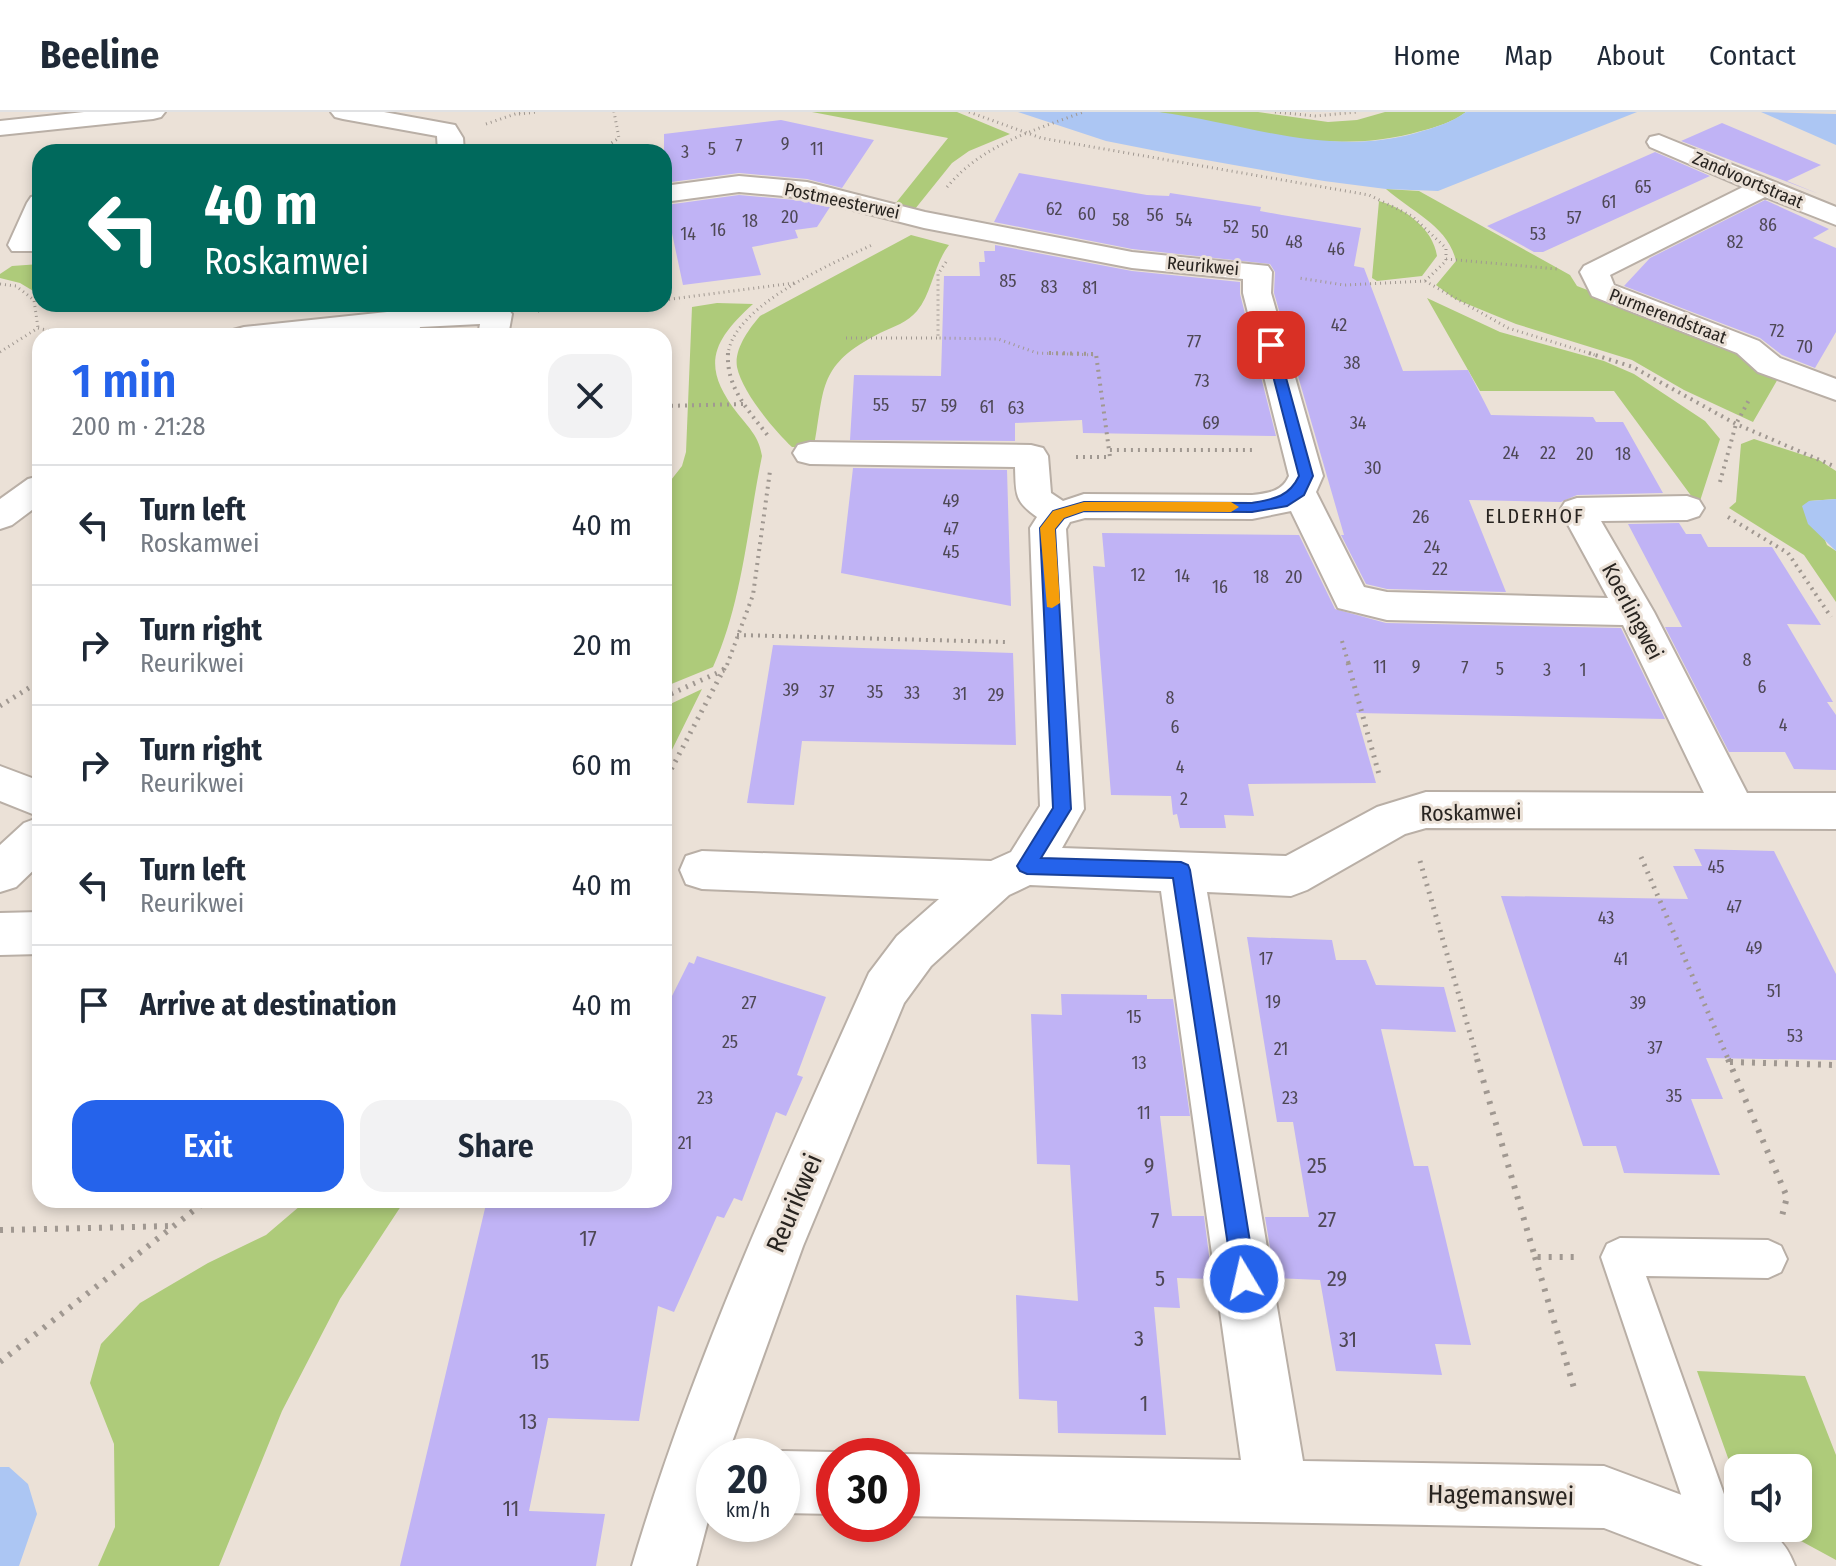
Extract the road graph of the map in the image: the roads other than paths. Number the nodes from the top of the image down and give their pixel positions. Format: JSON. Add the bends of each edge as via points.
{"nodes":[{"id":1,"x":153,"y":112,"type":"edge"},
{"id":2,"x":343,"y":112,"type":"edge"},
{"id":3,"x":101,"y":117,"type":"junction"},
{"id":4,"x":0,"y":128,"type":"edge"},
{"id":5,"x":1659,"y":142,"type":"dead end"},
{"id":6,"x":89,"y":144,"type":"edge"},
{"id":7,"x":451,"y":144,"type":"edge"},
{"id":8,"x":1764,"y":187,"type":"junction"},
{"id":9,"x":672,"y":193,"type":"edge"},
{"id":10,"x":1836,"y":217,"type":"edge"},
{"id":11,"x":924,"y":220,"type":"joint"},
{"id":12,"x":32,"y":222,"type":"edge"},
{"id":13,"x":32,"y":244,"type":"edge"},
{"id":14,"x":444,"y":312,"type":"edge"},
{"id":15,"x":455,"y":312,"type":"edge"},
{"id":16,"x":495,"y":325,"type":"edge"},
{"id":17,"x":404,"y":327,"type":"edge"},
{"id":18,"x":1836,"y":390,"type":"edge"},
{"id":19,"x":810,"y":453,"type":"dead end"},
{"id":20,"x":1300,"y":471,"type":"junction"},
{"id":21,"x":32,"y":493,"type":"edge"},
{"id":22,"x":1700,"y":508,"type":"road end"},
{"id":23,"x":1058,"y":514,"type":"junction"},
{"id":24,"x":0,"y":517,"type":"edge"},
{"id":25,"x":1635,"y":612,"type":"junction"},
{"id":26,"x":0,"y":783,"type":"edge"},
{"id":27,"x":32,"y":796,"type":"edge"},
{"id":28,"x":1735,"y":811,"type":"junction"},
{"id":29,"x":1836,"y":811,"type":"edge"},
{"id":30,"x":32,"y":843,"type":"edge"},
{"id":31,"x":702,"y":870,"type":"dead end"},
{"id":32,"x":1181,"y":870,"type":"junction"},
{"id":33,"x":0,"y":873,"type":"edge"},
{"id":34,"x":1010,"y":873,"type":"junction"},
{"id":35,"x":1768,"y":1259,"type":"road end"},
{"id":36,"x":714,"y":1438,"type":"edge"},
{"id":37,"x":920,"y":1485,"type":"edge"},
{"id":38,"x":696,"y":1492,"type":"edge"},
{"id":39,"x":1277,"y":1492,"type":"junction"},
{"id":40,"x":1740,"y":1552,"type":"edge"},
{"id":41,"x":664,"y":1566,"type":"edge"}],
"edges":[{"from":1,"to":3,"type":"street"},
{"from":2,"to":7,"type":"street","via":[[446,130]]},
{"from":3,"to":4,"type":"street"},
{"from":3,"to":6,"type":"street"},
{"from":5,"to":8,"type":"street","name":"Zandvoortstraat"},
{"from":8,"to":10,"type":"street","name":"Zandvoortstraat"},
{"from":8,"to":18,"type":"street","name":"Purmerendstraat","via":[[1594,272],[1602,290],[1748,347],[1769,365]]},
{"from":9,"to":11,"type":"street","name":"Postmeesterwei","via":[[739,184],[807,190]]},
{"from":11,"to":20,"type":"street","name":"Reurikwei","via":[[1132,260],[1258,272],[1257,293]]},
{"from":12,"to":13,"type":"street","via":[[22,245]]},
{"from":14,"to":17,"type":"street"},
{"from":15,"to":16,"type":"street"},
{"from":19,"to":23,"type":"street","via":[[1031,456],[1034,498]]},
{"from":20,"to":23,"type":"street","via":[[1282,502],[1252,507],[1084,506]]},
{"from":20,"to":25,"type":"street","name":"Reurikwei","via":[[1351,598],[1387,606]]},
{"from":21,"to":24,"type":"street"},
{"from":22,"to":25,"type":"street","name":"Koerlingwei","via":[[1577,510]]},
{"from":23,"to":34,"type":"street","name":"Reurikwei","via":[[1048,528],[1062,809]]},
{"from":25,"to":28,"type":"street","name":"Koerlingwei"},
{"from":26,"to":27,"type":"street"},
{"from":28,"to":29,"type":"street","name":"Roskamwei"},
{"from":28,"to":32,"type":"street","name":"Roskamwei","via":[[1426,810],[1399,817],[1291,876]]},
{"from":30,"to":33,"type":"street"},
{"from":31,"to":34,"type":"street"},
{"from":32,"to":34,"type":"street","name":"Roskamwei"},
{"from":32,"to":39,"type":"street"},
{"from":34,"to":36,"type":"street","name":"Reurikwei","via":[[914,951],[886,989],[776,1245]]},
{"from":35,"to":40,"type":"lane","name":"Hagemanswei","via":[[1620,1257]]},
{"from":37,"to":39,"type":"street","name":"Hagemanswei"},
{"from":38,"to":41,"type":"street","name":"Reurikwei"},
{"from":39,"to":40,"type":"street","name":"Hagemanswei","via":[[1604,1497]]}]}
